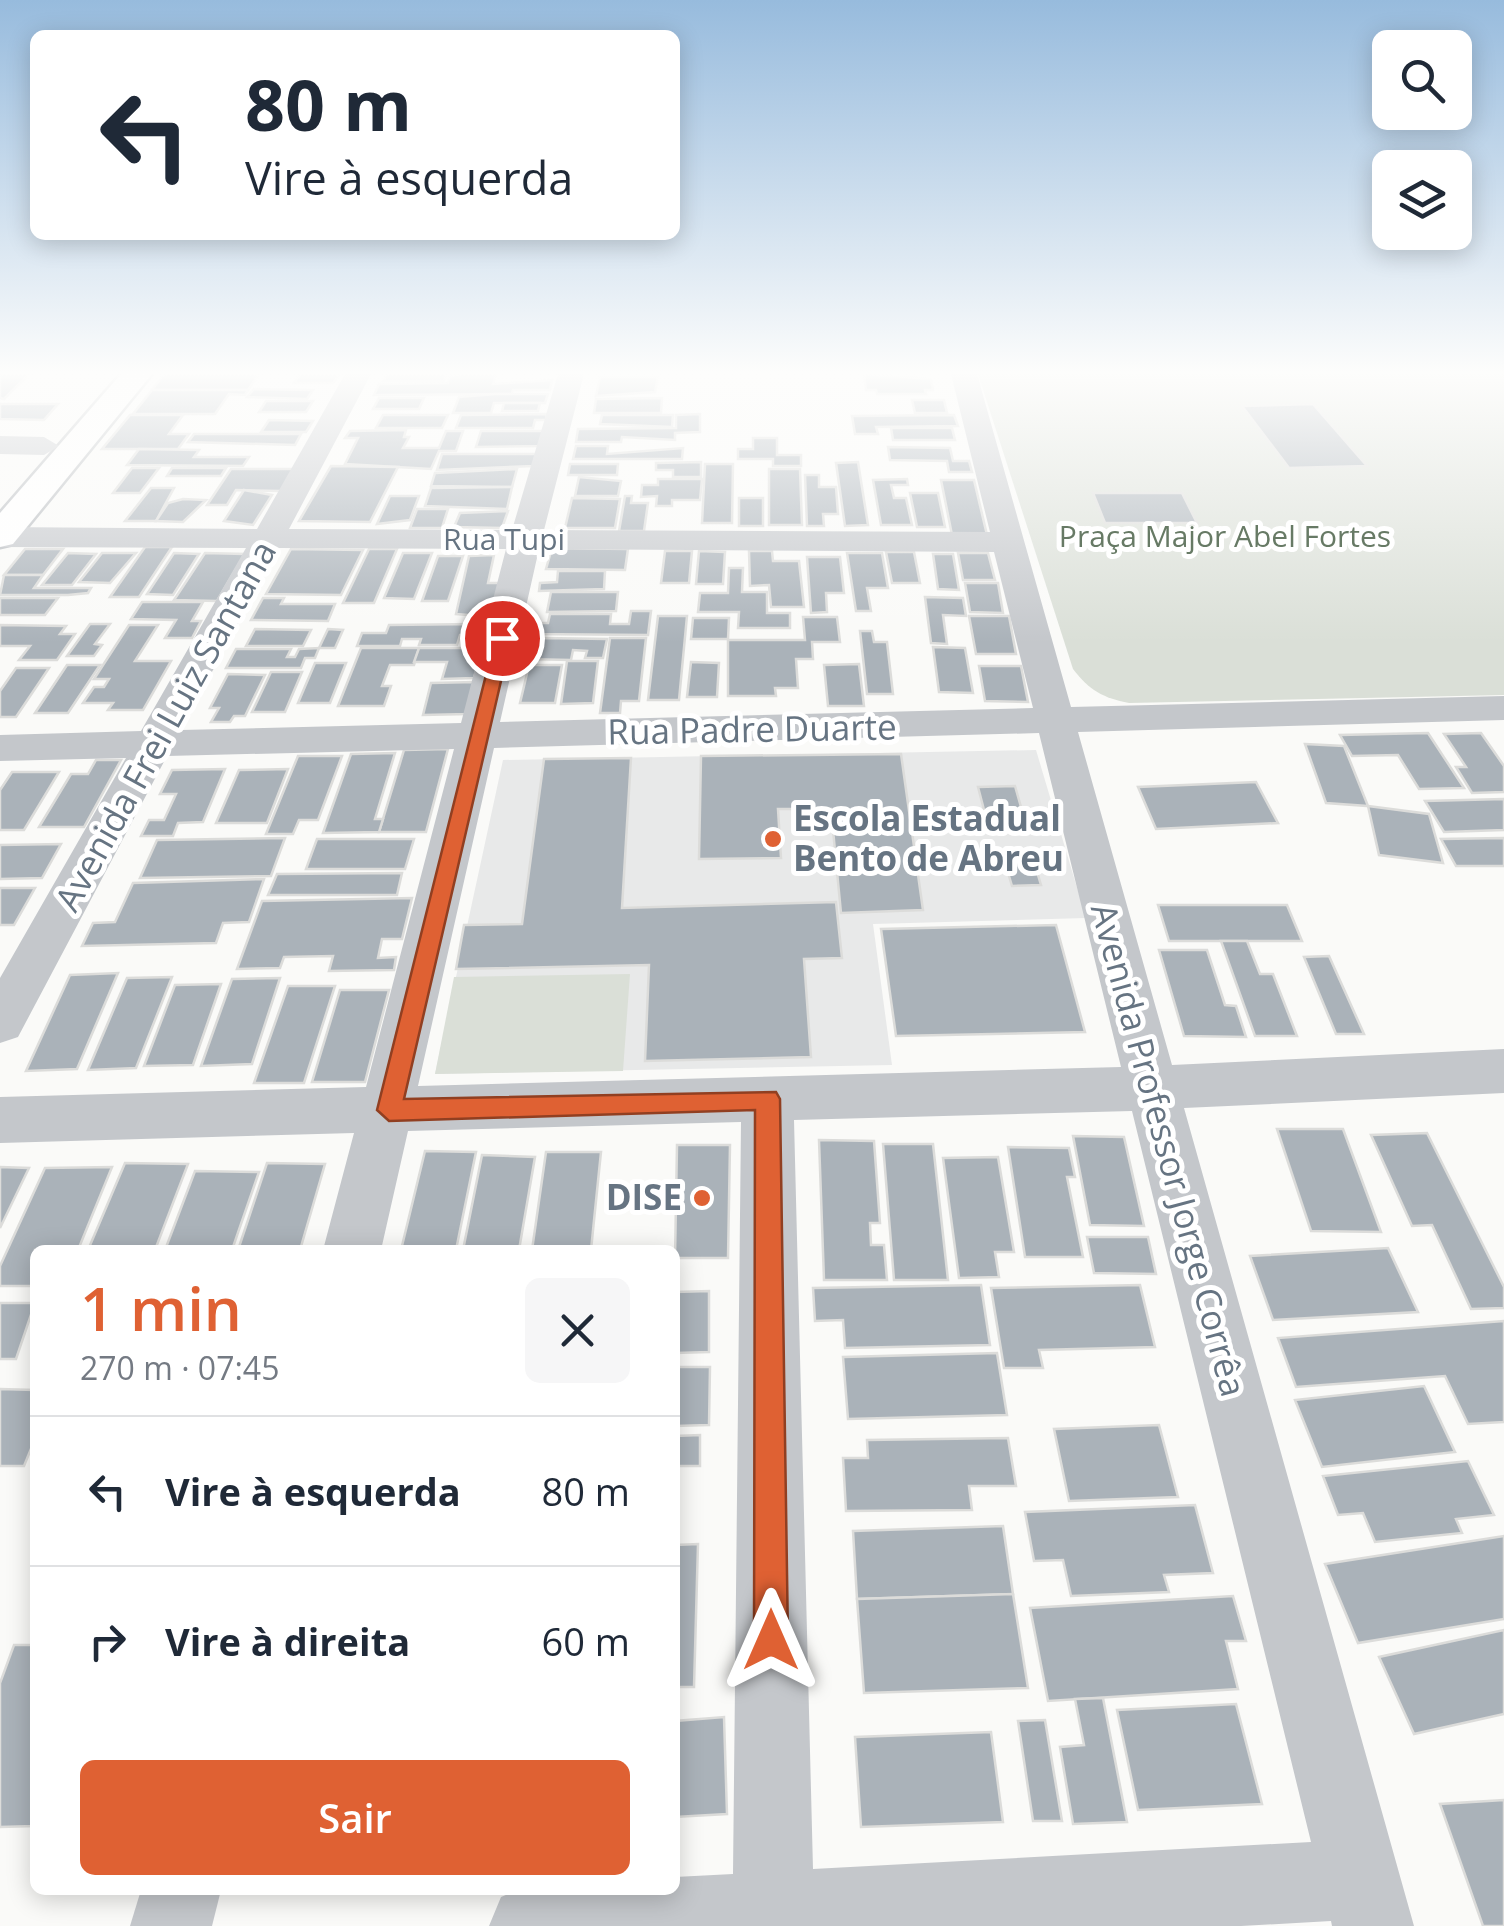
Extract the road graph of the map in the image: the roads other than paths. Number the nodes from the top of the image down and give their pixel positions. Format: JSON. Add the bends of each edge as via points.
{"nodes":[{"id":1,"x":29,"y":464,"type":"edge"},
{"id":2,"x":61,"y":464,"type":"edge"},
{"id":3,"x":310,"y":464,"type":"edge"},
{"id":4,"x":546,"y":464,"type":"edge"},
{"id":5,"x":988,"y":464,"type":"edge"},
{"id":6,"x":0,"y":498,"type":"edge"},
{"id":7,"x":0,"y":536,"type":"edge"},
{"id":8,"x":270,"y":540,"type":"junction"},
{"id":9,"x":525,"y":540,"type":"junction"},
{"id":10,"x":1009,"y":542,"type":"junction"},
{"id":11,"x":1499,"y":716,"type":"edge"},
{"id":12,"x":1057,"y":722,"type":"junction"},
{"id":13,"x":479,"y":736,"type":"junction"},
{"id":14,"x":157,"y":743,"type":"junction"},
{"id":15,"x":0,"y":748,"type":"edge"},
{"id":16,"x":0,"y":1023,"type":"edge"},
{"id":17,"x":1504,"y":1070,"type":"edge"},
{"id":18,"x":1150,"y":1088,"type":"junction"},
{"id":19,"x":767,"y":1099,"type":"junction"},
{"id":20,"x":389,"y":1110,"type":"junction"},
{"id":21,"x":0,"y":1120,"type":"edge"},
{"id":22,"x":353,"y":1245,"type":"edge"},
{"id":23,"x":180,"y":1895,"type":"edge"},
{"id":24,"x":1366,"y":1903,"type":"edge"},
{"id":25,"x":773,"y":1918,"type":"edge"},
{"id":26,"x":171,"y":1926,"type":"edge"},
{"id":27,"x":530,"y":1926,"type":"edge"}],
"edges":[{"from":1,"to":6,"type":"main road"},
{"from":2,"to":7,"type":"main road"},
{"from":3,"to":8,"type":"street","name":"Avenida Frei Luiz Santana"},
{"from":4,"to":9,"type":"street"},
{"from":5,"to":10,"type":"street","name":"Avenida Professor Jorge Corrêa"},
{"from":7,"to":8,"type":"street","name":"Rua Tupi"},
{"from":8,"to":9,"type":"street","name":"Rua Tupi"},
{"from":8,"to":14,"type":"street","name":"Avenida Frei Luiz Santana"},
{"from":9,"to":10,"type":"street","name":"Rua Tupi"},
{"from":9,"to":13,"type":"street"},
{"from":10,"to":12,"type":"street","name":"Avenida Professor Jorge Corrêa"},
{"from":11,"to":12,"type":"street","name":"Rua Padre Duarte"},
{"from":12,"to":13,"type":"street","name":"Rua Padre Duarte"},
{"from":12,"to":18,"type":"street","name":"Avenida Professor Jorge Corrêa"},
{"from":13,"to":14,"type":"street","name":"Rua Padre Duarte"},
{"from":13,"to":20,"type":"street"},
{"from":14,"to":15,"type":"street","name":"Rua Padre Duarte"},
{"from":14,"to":16,"type":"street","name":"Avenida Frei Luiz Santana"},
{"from":17,"to":18,"type":"street"},
{"from":18,"to":19,"type":"street"},
{"from":18,"to":24,"type":"street","name":"Avenida Professor Jorge Corrêa"},
{"from":19,"to":20,"type":"street"},
{"from":19,"to":25,"type":"street"},
{"from":20,"to":21,"type":"street"},
{"from":20,"to":22,"type":"street"},
{"from":23,"to":26,"type":"street"},
{"from":24,"to":25,"type":"street"},
{"from":25,"to":27,"type":"street"}]}
